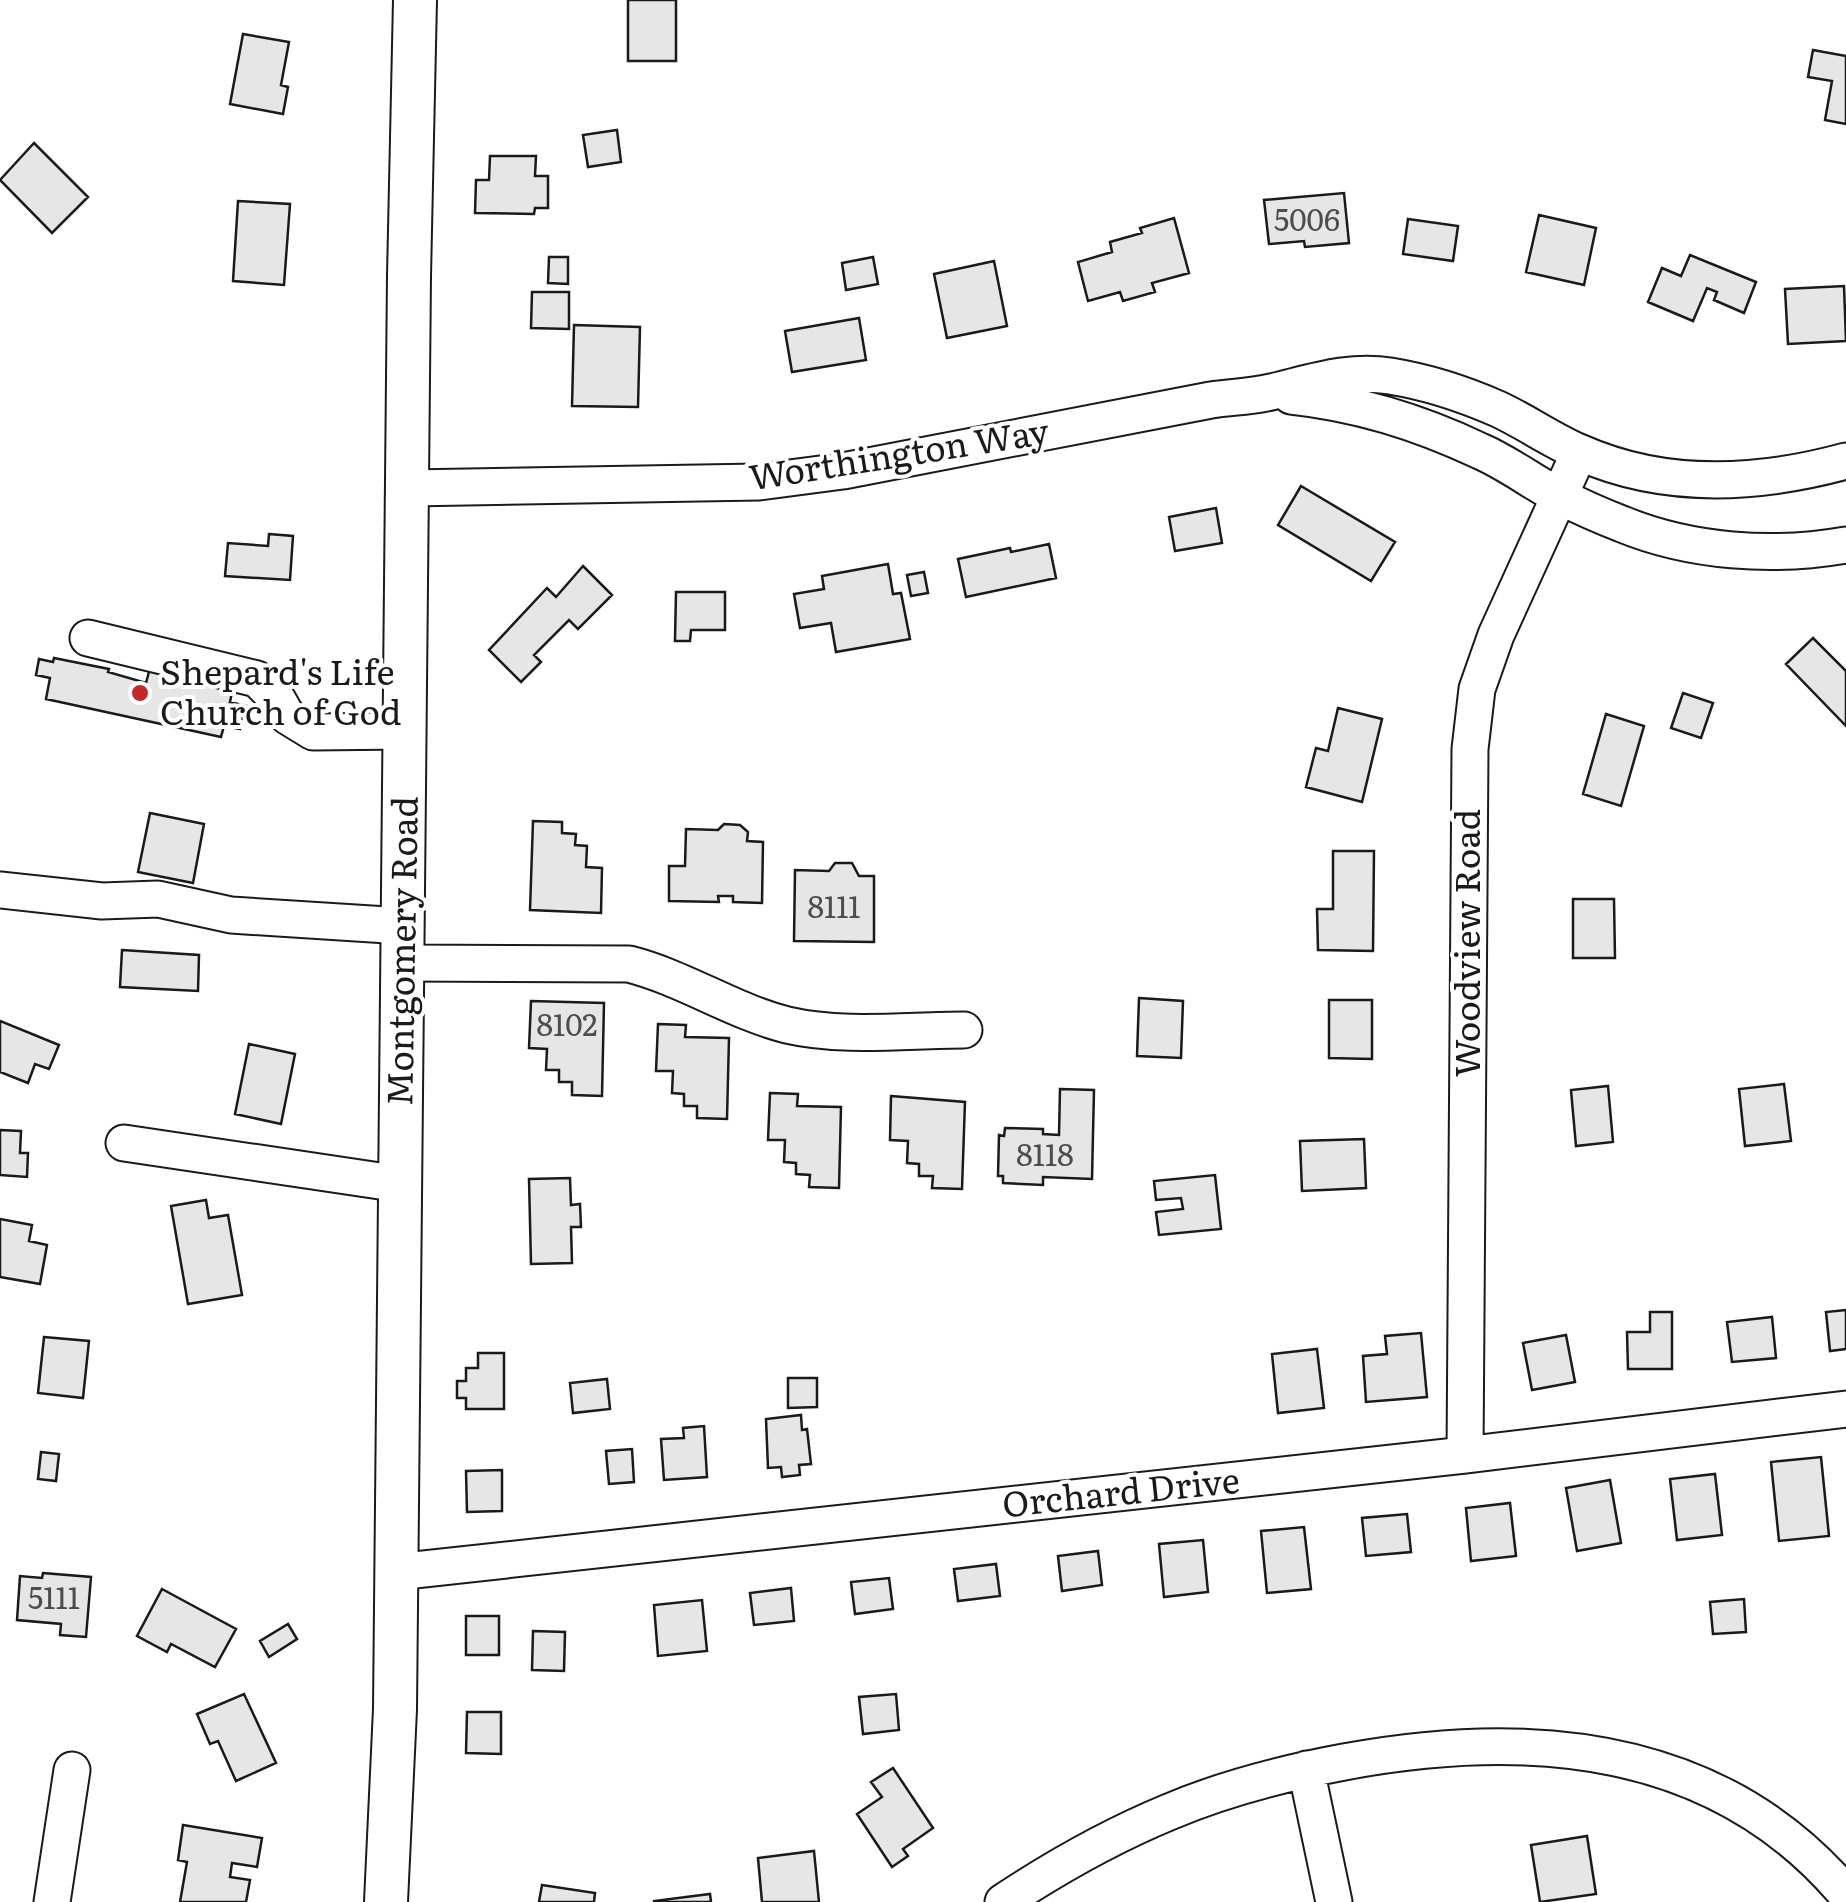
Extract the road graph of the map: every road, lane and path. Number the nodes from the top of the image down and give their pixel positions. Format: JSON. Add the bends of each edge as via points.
{"nodes":[{"id":1,"x":416,"y":0,"type":"edge"},
{"id":2,"x":1266,"y":394,"type":"junction"},
{"id":3,"x":1580,"y":453,"type":"junction"},
{"id":4,"x":1846,"y":462,"type":"edge"},
{"id":5,"x":409,"y":488,"type":"junction"},
{"id":6,"x":1559,"y":496,"type":"junction"},
{"id":7,"x":1846,"y":546,"type":"edge"},
{"id":8,"x":88,"y":638,"type":"dead end"},
{"id":9,"x":406,"y":731,"type":"junction"},
{"id":10,"x":0,"y":890,"type":"edge"},
{"id":11,"x":402,"y":945,"type":"junction"},
{"id":12,"x":964,"y":1030,"type":"dead end"},
{"id":13,"x":124,"y":1143,"type":"dead end"},
{"id":14,"x":400,"y":1184,"type":"junction"},
{"id":15,"x":1846,"y":1409,"type":"edge"},
{"id":16,"x":1464,"y":1455,"type":"junction"},
{"id":17,"x":396,"y":1572,"type":"junction"},
{"id":18,"x":72,"y":1770,"type":"dead end"},
{"id":19,"x":1306,"y":1770,"type":"junction"},
{"id":20,"x":1846,"y":1894,"type":"edge"},
{"id":21,"x":52,"y":1902,"type":"edge"},
{"id":22,"x":386,"y":1902,"type":"edge"},
{"id":23,"x":1003,"y":1902,"type":"edge"},
{"id":24,"x":1334,"y":1902,"type":"edge"}],
"edges":[{"from":1,"to":5,"type":"main road","name":"Montgomery Road"},
{"from":2,"to":3,"type":"street","name":"Worthington Way","via":[[1340,375],[1386,375],[1496,408]]},
{"from":2,"to":5,"type":"street","name":"Worthington Way","via":[[759,482]]},
{"from":2,"to":6,"type":"street","name":"Worthington Way","via":[[1371,410],[1481,451]]},
{"from":3,"to":4,"type":"street","name":"Worthington Way","via":[[1649,475],[1700,481]]},
{"from":3,"to":6,"type":"street","name":"Woodview Road"},
{"from":5,"to":9,"type":"main road","name":"Montgomery Road"},
{"from":6,"to":7,"type":"street","name":"Worthington Way","via":[[1625,526],[1692,545],[1751,551]]},
{"from":6,"to":16,"type":"street","name":"Woodview Road","via":[[1496,634],[1478,688],[1470,749]]},
{"from":8,"to":9,"type":"street","via":[[257,680],[287,716],[313,732]]},
{"from":9,"to":11,"type":"main road","name":"Montgomery Road"},
{"from":10,"to":11,"type":"street","via":[[158,899]]},
{"from":11,"to":12,"type":"street","via":[[629,964],[789,1025]]},
{"from":11,"to":14,"type":"main road","name":"Montgomery Road"},
{"from":13,"to":14,"type":"street"},
{"from":14,"to":17,"type":"main road","name":"Montgomery Road"},
{"from":15,"to":16,"type":"street","name":"Orchard Drive"},
{"from":16,"to":17,"type":"street","name":"Orchard Drive"},
{"from":17,"to":22,"type":"main road","name":"Montgomery Road"},
{"from":18,"to":21,"type":"street"},
{"from":19,"to":20,"type":"street","via":[[1404,1751],[1495,1745],[1572,1748],[1642,1764],[1714,1791],[1774,1828]]},
{"from":19,"to":23,"type":"street","via":[[1171,1811],[1110,1838]]},
{"from":19,"to":24,"type":"street"}]}
